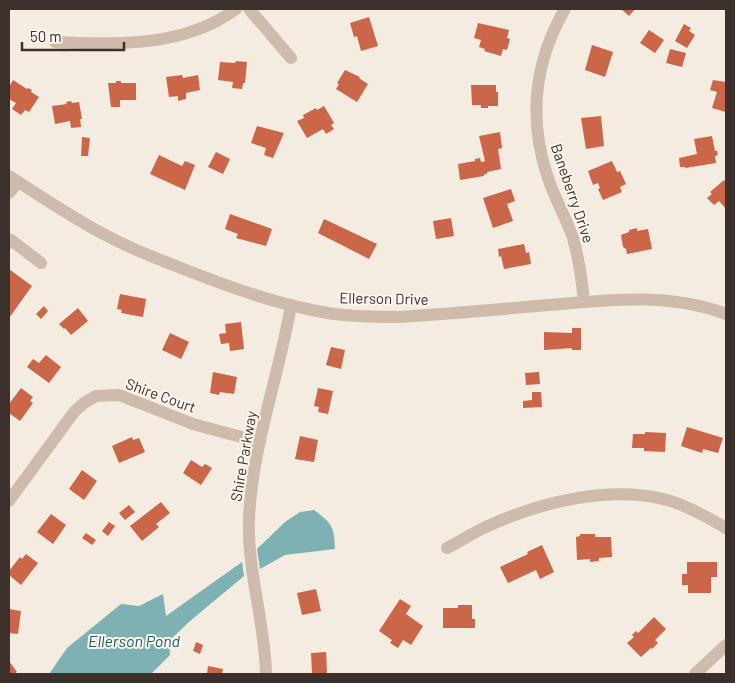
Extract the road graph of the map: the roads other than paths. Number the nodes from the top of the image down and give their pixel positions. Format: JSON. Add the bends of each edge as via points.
{"nodes":[{"id":1,"x":236,"y":9,"type":"edge"},
{"id":2,"x":249,"y":9,"type":"edge"},
{"id":3,"x":561,"y":10,"type":"edge"},
{"id":4,"x":55,"y":42,"type":"dead end"},
{"id":5,"x":291,"y":58,"type":"dead end"},
{"id":6,"x":13,"y":179,"type":"edge"},
{"id":7,"x":9,"y":193,"type":"edge"},
{"id":8,"x":9,"y":243,"type":"edge"},
{"id":9,"x":41,"y":263,"type":"dead end"},
{"id":10,"x":584,"y":302,"type":"junction"},
{"id":11,"x":291,"y":305,"type":"junction"},
{"id":12,"x":726,"y":314,"type":"edge"},
{"id":13,"x":260,"y":442,"type":"junction"},
{"id":14,"x":9,"y":501,"type":"edge"},
{"id":15,"x":726,"y":528,"type":"edge"},
{"id":16,"x":447,"y":548,"type":"dead end"},
{"id":17,"x":726,"y":645,"type":"edge"},
{"id":18,"x":266,"y":674,"type":"edge"},
{"id":19,"x":695,"y":674,"type":"edge"}],
"edges":[{"from":1,"to":4,"type":"street","via":[[188,33],[165,38],[121,43]]},
{"from":2,"to":5,"type":"street"},
{"from":3,"to":10,"type":"street","name":"Baneberry Drive","via":[[538,80],[536,124],[548,179],[573,240]]},
{"from":6,"to":7,"type":"street"},
{"from":6,"to":11,"type":"street","name":"Ellerson Drive","via":[[110,238],[204,277]]},
{"from":8,"to":9,"type":"street","via":[[11,240]]},
{"from":10,"to":11,"type":"street","name":"Ellerson Drive","via":[[400,317],[365,317]]},
{"from":10,"to":12,"type":"street","name":"Ellerson Drive","via":[[633,299],[684,302]]},
{"from":11,"to":13,"type":"street","name":"Shire Parkway"},
{"from":13,"to":14,"type":"street","name":"Shire Court","via":[[193,424],[119,395],[96,396],[74,412]]},
{"from":13,"to":18,"type":"street","name":"Shire Parkway","via":[[251,487],[249,521]]},
{"from":15,"to":16,"type":"street","via":[[668,500],[624,493],[548,504],[488,526]]},
{"from":17,"to":19,"type":"street"}]}
